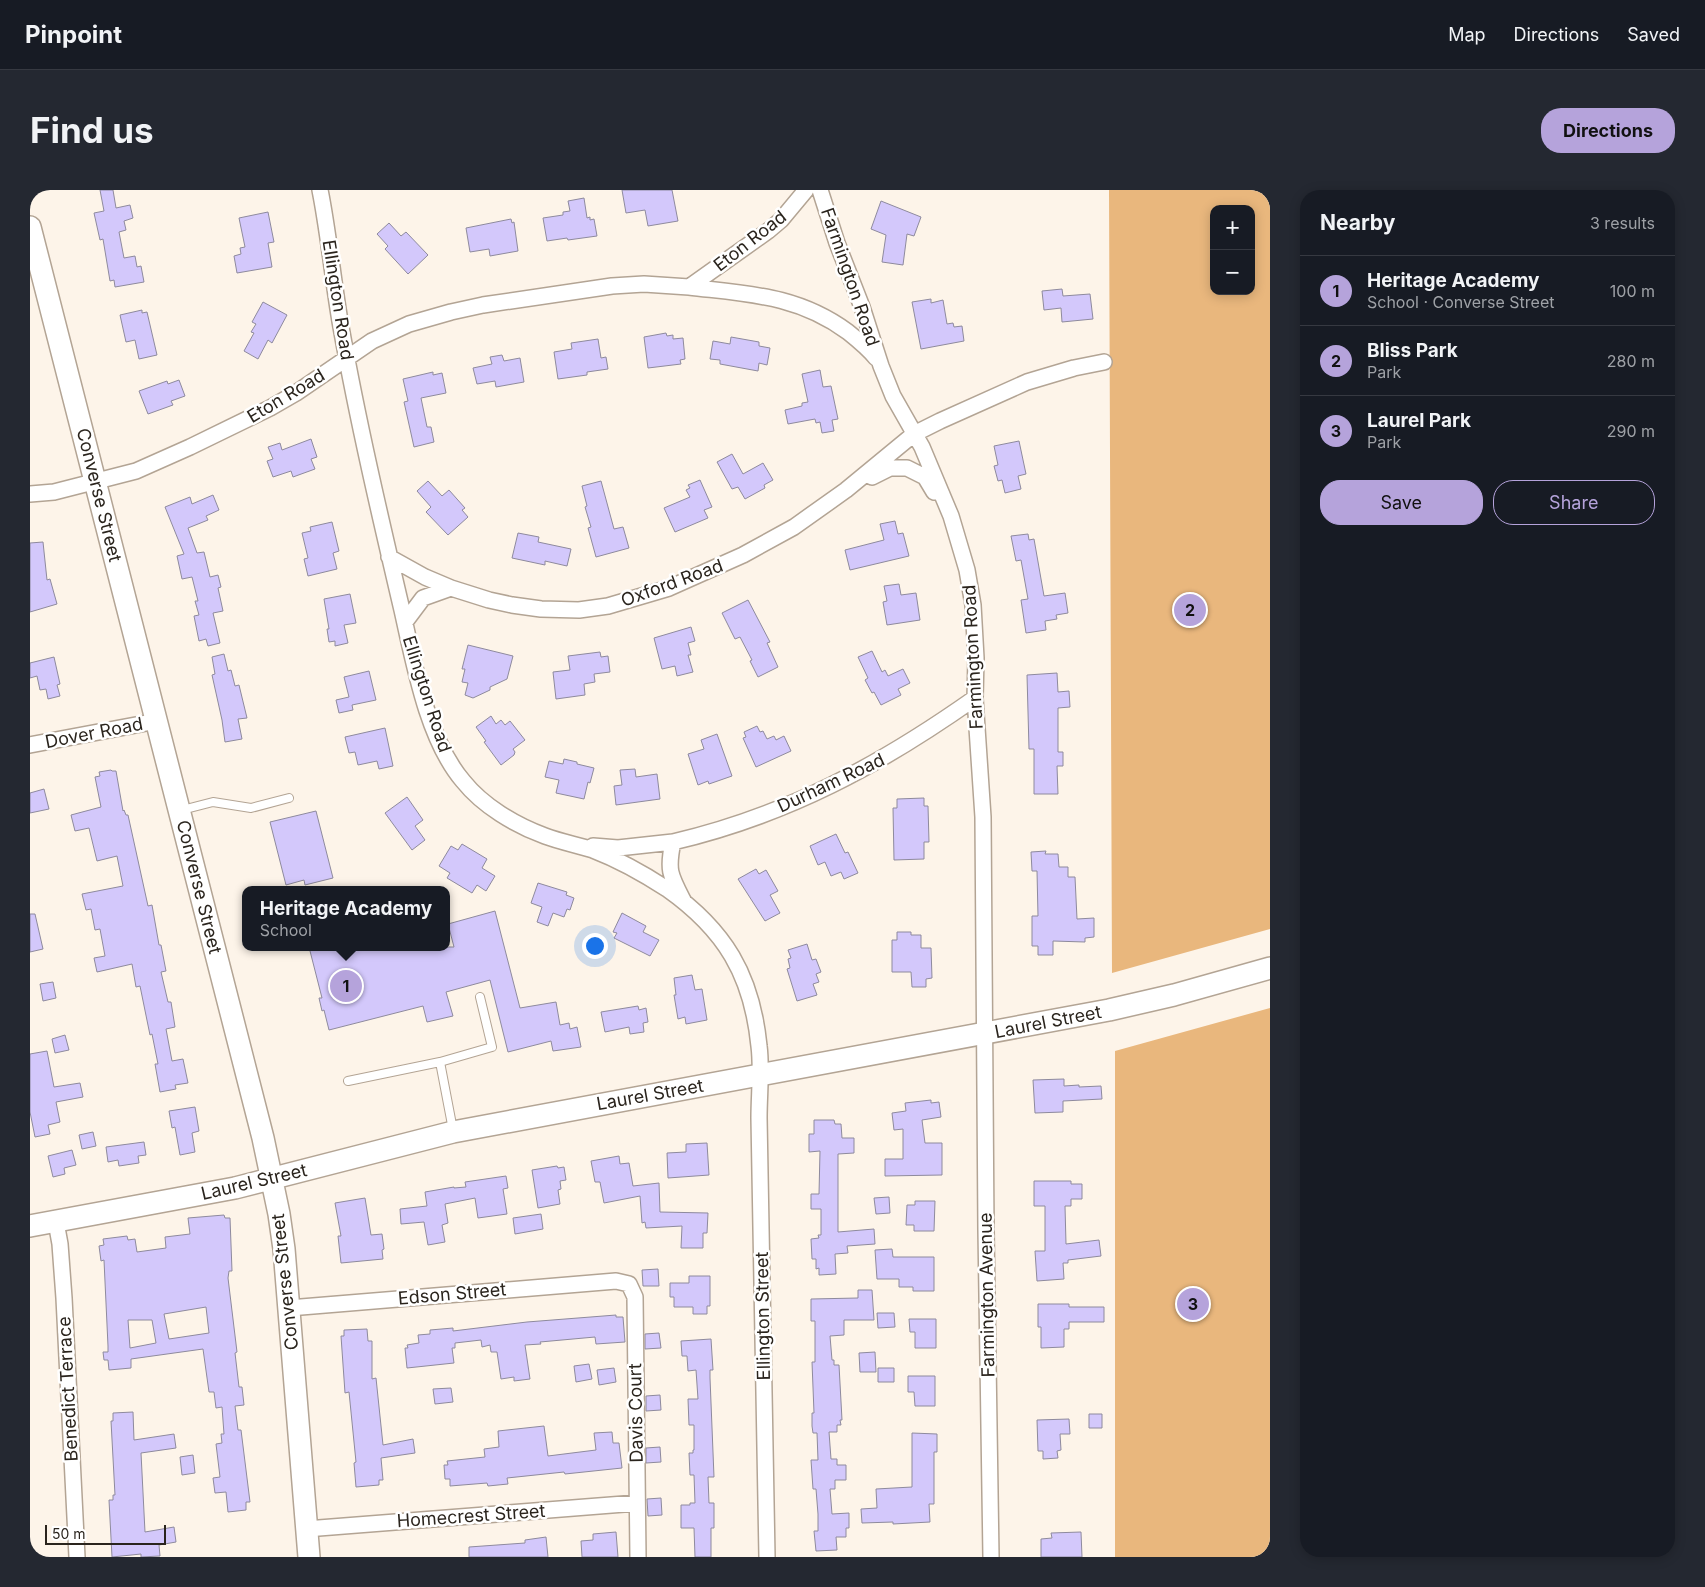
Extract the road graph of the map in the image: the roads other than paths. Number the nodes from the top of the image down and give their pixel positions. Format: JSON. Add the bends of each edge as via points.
{"nodes":[{"id":1,"x":320,"y":190,"type":"edge"},
{"id":2,"x":806,"y":190,"type":"edge"},
{"id":3,"x":820,"y":190,"type":"edge"},
{"id":4,"x":30,"y":227,"type":"edge"},
{"id":5,"x":690,"y":287,"type":"junction"},
{"id":6,"x":347,"y":358,"type":"junction"},
{"id":7,"x":1104,"y":362,"type":"dead end"},
{"id":8,"x":881,"y":366,"type":"junction"},
{"id":9,"x":914,"y":434,"type":"junction"},
{"id":10,"x":95,"y":482,"type":"junction"},
{"id":11,"x":846,"y":490,"type":"junction"},
{"id":12,"x":30,"y":494,"type":"edge"},
{"id":13,"x":951,"y":516,"type":"junction"},
{"id":14,"x":389,"y":557,"type":"junction"},
{"id":15,"x":451,"y":588,"type":"junction"},
{"id":16,"x":405,"y":622,"type":"junction"},
{"id":17,"x":975,"y":698,"type":"junction"},
{"id":18,"x":157,"y":721,"type":"junction"},
{"id":19,"x":30,"y":745,"type":"edge"},
{"id":20,"x":289,"y":798,"type":"dead end"},
{"id":21,"x":180,"y":810,"type":"junction"},
{"id":22,"x":673,"y":842,"type":"junction"},
{"id":23,"x":567,"y":843,"type":"junction"},
{"id":24,"x":684,"y":902,"type":"junction"},
{"id":25,"x":1270,"y":968,"type":"edge"},
{"id":26,"x":480,"y":997,"type":"dead end"},
{"id":27,"x":984,"y":1034,"type":"junction"},
{"id":28,"x":440,"y":1062,"type":"junction"},
{"id":29,"x":759,"y":1075,"type":"junction"},
{"id":30,"x":348,"y":1081,"type":"dead end"},
{"id":31,"x":453,"y":1132,"type":"junction"},
{"id":32,"x":272,"y":1179,"type":"junction"},
{"id":33,"x":56,"y":1222,"type":"junction"},
{"id":34,"x":30,"y":1226,"type":"edge"},
{"id":35,"x":616,"y":1281,"type":"joint"},
{"id":36,"x":289,"y":1308,"type":"junction"},
{"id":37,"x":637,"y":1503,"type":"junction"},
{"id":38,"x":306,"y":1529,"type":"junction"},
{"id":39,"x":76,"y":1557,"type":"edge"},
{"id":40,"x":308,"y":1557,"type":"edge"},
{"id":41,"x":638,"y":1557,"type":"edge"},
{"id":42,"x":767,"y":1557,"type":"edge"},
{"id":43,"x":991,"y":1557,"type":"edge"}],
"edges":[{"from":1,"to":6,"type":"street","name":"Ellington Road"},
{"from":2,"to":5,"type":"street","name":"Eton Road","via":[[768,231]]},
{"from":3,"to":8,"type":"street","name":"Farmington Road"},
{"from":4,"to":10,"type":"main road","name":"Converse Street"},
{"from":5,"to":6,"type":"street","name":"Eton Road","via":[[612,286],[475,307],[409,324],[380,337]]},
{"from":5,"to":8,"type":"street","name":"Eton Road","via":[[754,294],[798,305],[840,326],[872,353]]},
{"from":6,"to":10,"type":"street","name":"Eton Road","via":[[296,393],[244,422],[136,471]]},
{"from":6,"to":14,"type":"street","name":"Ellington Road"},
{"from":7,"to":9,"type":"street","name":"Oxford Road","via":[[1027,382]]},
{"from":8,"to":9,"type":"street","name":"Farmington Road"},
{"from":9,"to":11,"type":"street","name":"Oxford Road"},
{"from":9,"to":13,"type":"street","name":"Farmington Road"},
{"from":10,"to":12,"type":"street","name":"Eton Road"},
{"from":10,"to":18,"type":"main road","name":"Converse Street"},
{"from":11,"to":13,"type":"street","name":"Oxford Road","via":[[890,468],[907,468],[925,477]]},
{"from":11,"to":15,"type":"street","name":"Oxford Road","via":[[794,527],[743,555],[669,588],[608,606],[579,610],[541,609],[489,600]]},
{"from":13,"to":17,"type":"street","name":"Farmington Road","via":[[968,570],[973,605]]},
{"from":14,"to":15,"type":"street","name":"Oxford Road"},
{"from":14,"to":16,"type":"street","name":"Ellington Road"},
{"from":15,"to":16,"type":"street","via":[[423,598]]},
{"from":16,"to":23,"type":"street","name":"Ellington Road","via":[[423,695],[442,750],[452,768],[480,799],[498,812],[545,836]]},
{"from":17,"to":22,"type":"street","name":"Durham Road","via":[[895,752],[842,781],[738,824]]},
{"from":17,"to":27,"type":"street","name":"Farmington Road","via":[[983,817]]},
{"from":18,"to":19,"type":"street","name":"Dover Road"},
{"from":18,"to":21,"type":"main road","name":"Converse Street"},
{"from":20,"to":21,"type":"lane","via":[[251,808],[213,802]]},
{"from":21,"to":32,"type":"main road","name":"Converse Street"},
{"from":22,"to":23,"type":"street","name":"Durham Road","via":[[618,848]]},
{"from":22,"to":24,"type":"street","via":[[669,868]]},
{"from":23,"to":24,"type":"street","name":"Ellington Road","via":[[591,849],[626,865]]},
{"from":24,"to":29,"type":"street","name":"Ellington Road","via":[[709,924],[743,977],[758,1039]]},
{"from":25,"to":27,"type":"main road","name":"Laurel Street","via":[[1174,995]]},
{"from":26,"to":28,"type":"lane","via":[[492,1047]]},
{"from":27,"to":29,"type":"main road","name":"Laurel Street"},
{"from":27,"to":43,"type":"street","name":"Farmington Avenue"},
{"from":28,"to":30,"type":"lane"},
{"from":28,"to":31,"type":"lane"},
{"from":29,"to":31,"type":"main road","name":"Laurel Street"},
{"from":29,"to":42,"type":"street","name":"Ellington Street"},
{"from":31,"to":32,"type":"main road","name":"Laurel Street"},
{"from":32,"to":33,"type":"main road","name":"Laurel Street"},
{"from":32,"to":36,"type":"main road","name":"Converse Street","via":[[284,1249]]},
{"from":33,"to":34,"type":"main road","name":"Laurel Street"},
{"from":33,"to":39,"type":"street","name":"Benedict Terrace","via":[[64,1298]]},
{"from":35,"to":36,"type":"street","name":"Edson Street"},
{"from":35,"to":37,"type":"street","name":"Davis Court","via":[[629,1284],[635,1297]]},
{"from":36,"to":38,"type":"main road","name":"Converse Street"},
{"from":37,"to":38,"type":"street","name":"Homecrest Street"},
{"from":37,"to":41,"type":"street","name":"Davis Court"},
{"from":38,"to":40,"type":"main road","name":"Converse Street"}]}
